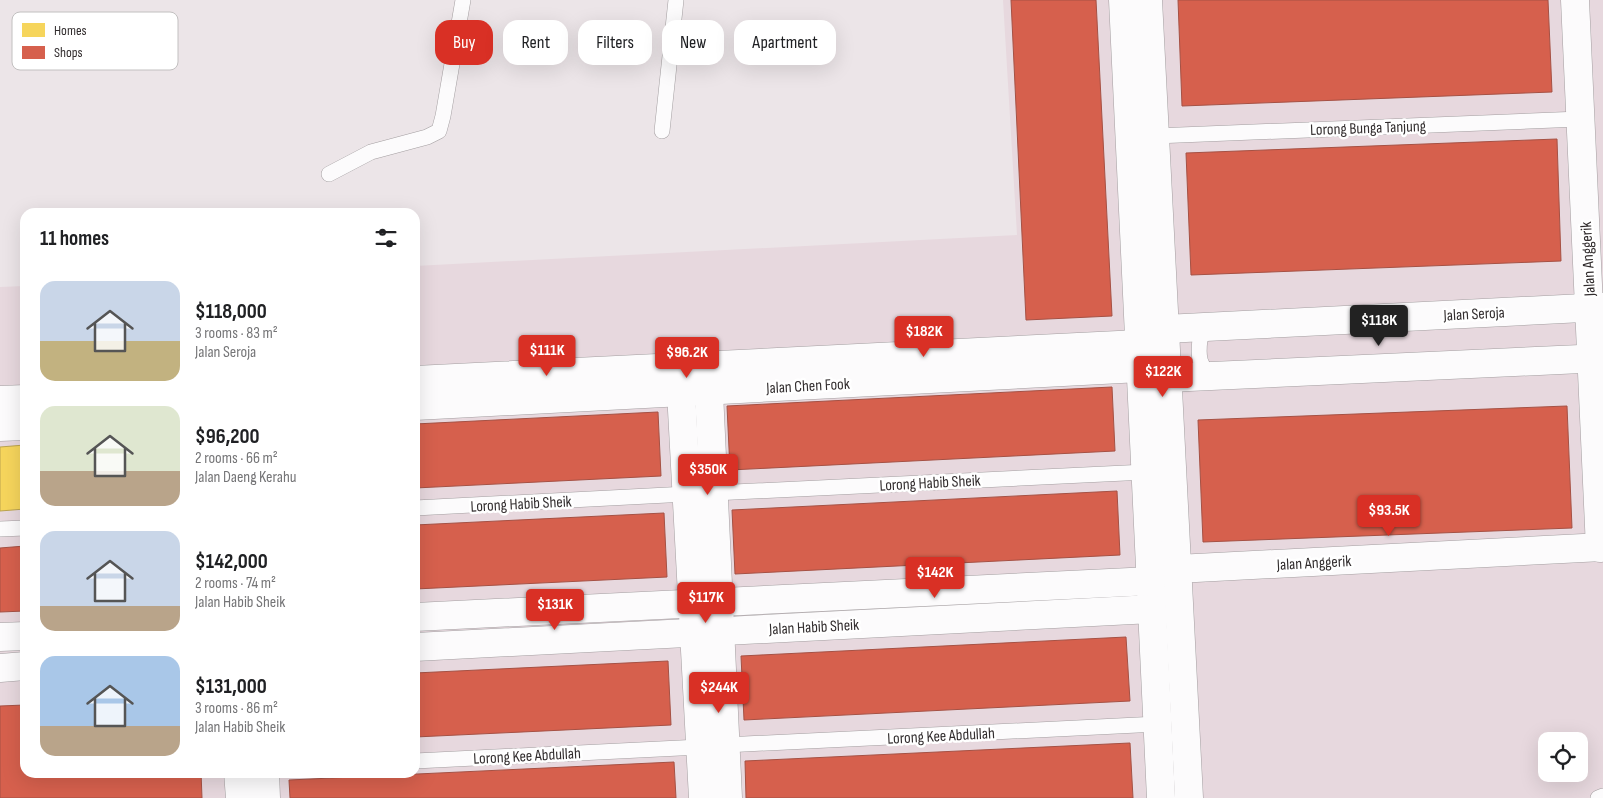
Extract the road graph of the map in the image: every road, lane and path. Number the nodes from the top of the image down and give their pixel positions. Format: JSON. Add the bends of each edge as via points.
{"nodes":[{"id":1,"x":463,"y":0,"type":"edge"},
{"id":2,"x":676,"y":0,"type":"edge"},
{"id":3,"x":1123,"y":0,"type":"edge"},
{"id":4,"x":1148,"y":0,"type":"edge"},
{"id":5,"x":1575,"y":0,"type":"edge"},
{"id":6,"x":1580,"y":118,"type":"junction"},
{"id":7,"x":662,"y":131,"type":"dead end"},
{"id":8,"x":1155,"y":136,"type":"junction"},
{"id":9,"x":329,"y":174,"type":"dead end"},
{"id":10,"x":1596,"y":307,"type":"edge"},
{"id":11,"x":1209,"y":327,"type":"junction"},
{"id":12,"x":1165,"y":329,"type":"junction"},
{"id":13,"x":1140,"y":356,"type":"junction"},
{"id":14,"x":1597,"y":359,"type":"edge"},
{"id":15,"x":1216,"y":375,"type":"junction"},
{"id":16,"x":709,"y":378,"type":"junction"},
{"id":17,"x":1167,"y":378,"type":"junction"},
{"id":18,"x":681,"y":379,"type":"junction"},
{"id":19,"x":420,"y":380,"type":"edge"},
{"id":20,"x":20,"y":399,"type":"edge"},
{"id":21,"x":0,"y":400,"type":"edge"},
{"id":22,"x":420,"y":405,"type":"edge"},
{"id":23,"x":20,"y":426,"type":"edge"},
{"id":24,"x":0,"y":427,"type":"edge"},
{"id":25,"x":1146,"y":472,"type":"junction"},
{"id":26,"x":714,"y":493,"type":"junction"},
{"id":27,"x":686,"y":494,"type":"junction"},
{"id":28,"x":420,"y":508,"type":"edge"},
{"id":29,"x":20,"y":528,"type":"edge"},
{"id":30,"x":0,"y":529,"type":"edge"},
{"id":31,"x":1602,"y":548,"type":"edge"},
{"id":32,"x":1177,"y":569,"type":"junction"},
{"id":33,"x":1151,"y":581,"type":"junction"},
{"id":34,"x":719,"y":602,"type":"junction"},
{"id":35,"x":692,"y":603,"type":"junction"},
{"id":36,"x":1152,"y":609,"type":"junction"},
{"id":37,"x":420,"y":617,"type":"edge"},
{"id":38,"x":707,"y":632,"type":"junction"},
{"id":39,"x":20,"y":636,"type":"edge"},
{"id":40,"x":0,"y":637,"type":"edge"},
{"id":41,"x":420,"y":647,"type":"edge"},
{"id":42,"x":20,"y":666,"type":"edge"},
{"id":43,"x":0,"y":668,"type":"edge"},
{"id":44,"x":1158,"y":724,"type":"junction"},
{"id":45,"x":713,"y":746,"type":"junction"},
{"id":46,"x":420,"y":761,"type":"edge"},
{"id":47,"x":238,"y":778,"type":"edge"},
{"id":48,"x":265,"y":778,"type":"edge"},
{"id":49,"x":1603,"y":796,"type":"edge"},
{"id":50,"x":240,"y":798,"type":"edge"},
{"id":51,"x":266,"y":798,"type":"edge"},
{"id":52,"x":703,"y":798,"type":"edge"},
{"id":53,"x":728,"y":798,"type":"edge"},
{"id":54,"x":1161,"y":798,"type":"edge"},
{"id":55,"x":1189,"y":798,"type":"edge"},
{"id":56,"x":1598,"y":798,"type":"edge"}],
"edges":[{"from":1,"to":9,"type":"lane","via":[[438,131],[371,152]]},
{"from":2,"to":7,"type":"lane"},
{"from":3,"to":13,"type":"street"},
{"from":4,"to":8,"type":"street"},
{"from":5,"to":6,"type":"street","name":"Jalan Anggerik"},
{"from":6,"to":8,"type":"lane","name":"Lorong Bunga Tanjung"},
{"from":6,"to":10,"type":"street","name":"Jalan Anggerik"},
{"from":8,"to":12,"type":"street"},
{"from":10,"to":11,"type":"street","name":"Jalan Seroja"},
{"from":10,"to":14,"type":"street","name":"Jalan Anggerik"},
{"from":11,"to":12,"type":"street","name":"Jalan Seroja"},
{"from":11,"to":15,"type":"lane","via":[[1200,340],[1201,363],[1203,368]]},
{"from":12,"to":17,"type":"street"},
{"from":13,"to":16,"type":"street","name":"Jalan Chen Fook"},
{"from":13,"to":25,"type":"street"},
{"from":14,"to":15,"type":"street"},
{"from":14,"to":31,"type":"street","name":"Jalan Anggerik"},
{"from":15,"to":17,"type":"street"},
{"from":16,"to":18,"type":"street","name":"Jalan Chen Fook"},
{"from":16,"to":26,"type":"street"},
{"from":17,"to":32,"type":"street"},
{"from":18,"to":19,"type":"street","name":"Jalan Chen Fook"},
{"from":18,"to":22,"type":"street","name":"Jalan Chen Fook"},
{"from":18,"to":27,"type":"street"},
{"from":20,"to":21,"type":"street"},
{"from":23,"to":24,"type":"street"},
{"from":25,"to":26,"type":"lane","name":"Lorong Habib Sheik"},
{"from":25,"to":33,"type":"street"},
{"from":26,"to":34,"type":"street"},
{"from":27,"to":28,"type":"lane","name":"Lorong Habib Sheik"},
{"from":27,"to":35,"type":"street"},
{"from":29,"to":30,"type":"lane"},
{"from":31,"to":32,"type":"street","name":"Jalan Anggerik"},
{"from":32,"to":55,"type":"street"},
{"from":33,"to":34,"type":"street","name":"Jalan Habib Sheik"},
{"from":33,"to":36,"type":"street"},
{"from":34,"to":35,"type":"street","name":"Jalan Habib Sheik"},
{"from":34,"to":38,"type":"street"},
{"from":35,"to":37,"type":"street","name":"Jalan Habib Sheik"},
{"from":35,"to":38,"type":"street"},
{"from":36,"to":38,"type":"street","name":"Jalan Habib Sheik"},
{"from":36,"to":44,"type":"street"},
{"from":38,"to":41,"type":"street","name":"Jalan Habib Sheik"},
{"from":38,"to":45,"type":"street"},
{"from":39,"to":40,"type":"street"},
{"from":42,"to":43,"type":"street"},
{"from":44,"to":45,"type":"lane","name":"Lorong Kee Abdullah"},
{"from":44,"to":54,"type":"street"},
{"from":45,"to":46,"type":"lane","name":"Lorong Kee Abdullah"},
{"from":45,"to":52,"type":"street"},
{"from":45,"to":53,"type":"street"},
{"from":47,"to":50,"type":"street"},
{"from":48,"to":51,"type":"street"},
{"from":49,"to":56,"type":"lane"}]}
